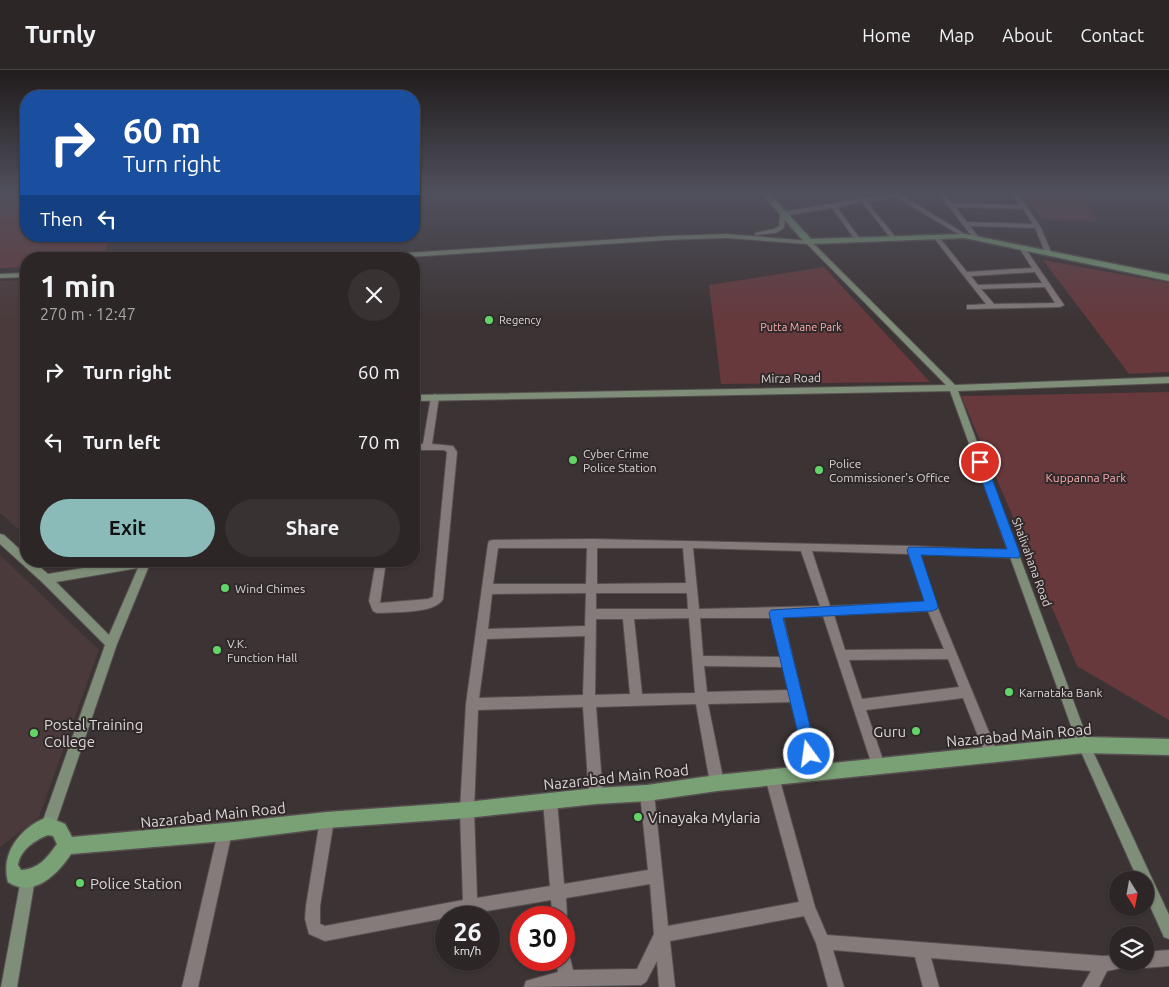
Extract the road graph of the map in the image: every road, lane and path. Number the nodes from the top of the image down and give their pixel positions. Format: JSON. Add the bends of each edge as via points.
{"nodes":[{"id":1,"x":703,"y":237,"type":"edge"},
{"id":2,"x":737,"y":237,"type":"edge"},
{"id":3,"x":804,"y":237,"type":"edge"},
{"id":4,"x":856,"y":237,"type":"edge"},
{"id":5,"x":936,"y":237,"type":"junction"},
{"id":6,"x":942,"y":237,"type":"edge"},
{"id":7,"x":969,"y":237,"type":"edge"},
{"id":8,"x":1042,"y":237,"type":"edge"},
{"id":9,"x":894,"y":238,"type":"joint"},
{"id":10,"x":976,"y":238,"type":"joint"},
{"id":11,"x":858,"y":240,"type":"junction"},
{"id":12,"x":809,"y":242,"type":"junction"},
{"id":13,"x":1023,"y":249,"type":"junction"},
{"id":14,"x":422,"y":254,"type":"edge"},
{"id":15,"x":1049,"y":254,"type":"junction"},
{"id":16,"x":1037,"y":270,"type":"junction"},
{"id":17,"x":966,"y":274,"type":"junction"},
{"id":18,"x":20,"y":275,"type":"edge"},
{"id":19,"x":0,"y":276,"type":"edge"},
{"id":20,"x":1169,"y":278,"type":"edge"},
{"id":21,"x":1047,"y":285,"type":"junction"},
{"id":22,"x":976,"y":287,"type":"junction"},
{"id":23,"x":970,"y":307,"type":"dead end"},
{"id":24,"x":992,"y":307,"type":"junction"},
{"id":25,"x":1169,"y":380,"type":"edge"},
{"id":26,"x":953,"y":388,"type":"junction"},
{"id":27,"x":435,"y":397,"type":"junction"},
{"id":28,"x":420,"y":398,"type":"edge"},
{"id":29,"x":427,"y":446,"type":"junction"},
{"id":30,"x":420,"y":447,"type":"edge"},
{"id":31,"x":0,"y":538,"type":"edge"},
{"id":32,"x":592,"y":544,"type":"junction"},
{"id":33,"x":688,"y":544,"type":"junction"},
{"id":34,"x":805,"y":547,"type":"junction"},
{"id":35,"x":913,"y":550,"type":"junction"},
{"id":36,"x":1014,"y":554,"type":"junction"},
{"id":37,"x":20,"y":556,"type":"edge"},
{"id":38,"x":33,"y":567,"type":"edge"},
{"id":39,"x":113,"y":567,"type":"edge"},
{"id":40,"x":143,"y":567,"type":"edge"},
{"id":41,"x":380,"y":567,"type":"edge"},
{"id":42,"x":46,"y":579,"type":"junction"},
{"id":43,"x":692,"y":588,"type":"junction"},
{"id":44,"x":487,"y":589,"type":"junction"},
{"id":45,"x":592,"y":589,"type":"junction"},
{"id":46,"x":932,"y":606,"type":"junction"},
{"id":47,"x":827,"y":610,"type":"junction"},
{"id":48,"x":694,"y":613,"type":"junction"},
{"id":49,"x":776,"y":613,"type":"junction"},
{"id":50,"x":592,"y":614,"type":"junction"},
{"id":51,"x":628,"y":614,"type":"junction"},
{"id":52,"x":591,"y":631,"type":"junction"},
{"id":53,"x":482,"y":634,"type":"junction"},
{"id":54,"x":111,"y":644,"type":"junction"},
{"id":55,"x":952,"y":654,"type":"junction"},
{"id":56,"x":842,"y":655,"type":"junction"},
{"id":57,"x":698,"y":662,"type":"junction"},
{"id":58,"x":787,"y":662,"type":"junction"},
{"id":59,"x":967,"y":692,"type":"junction"},
{"id":60,"x":795,"y":696,"type":"junction"},
{"id":61,"x":701,"y":698,"type":"junction"},
{"id":62,"x":636,"y":699,"type":"junction"},
{"id":63,"x":589,"y":700,"type":"junction"},
{"id":64,"x":472,"y":704,"type":"junction"},
{"id":65,"x":858,"y":705,"type":"junction"},
{"id":66,"x":1084,"y":745,"type":"junction"},
{"id":67,"x":1169,"y":747,"type":"edge"},
{"id":68,"x":992,"y":754,"type":"junction"},
{"id":69,"x":879,"y":766,"type":"junction"},
{"id":70,"x":814,"y":773,"type":"junction"},
{"id":71,"x":772,"y":777,"type":"junction"},
{"id":72,"x":717,"y":783,"type":"junction"},
{"id":73,"x":647,"y":793,"type":"junction"},
{"id":74,"x":596,"y":796,"type":"junction"},
{"id":75,"x":550,"y":801,"type":"junction"},
{"id":76,"x":467,"y":810,"type":"junction"},
{"id":77,"x":327,"y":820,"type":"junction"},
{"id":78,"x":48,"y":826,"type":"junction"},
{"id":79,"x":225,"y":832,"type":"junction"},
{"id":80,"x":66,"y":846,"type":"junction"},
{"id":81,"x":6,"y":856,"type":"edge"},
{"id":82,"x":656,"y":876,"type":"junction"},
{"id":83,"x":28,"y":879,"type":"junction"},
{"id":84,"x":557,"y":892,"type":"junction"},
{"id":85,"x":470,"y":906,"type":"joint"},
{"id":86,"x":559,"y":906,"type":"edge"},
{"id":87,"x":808,"y":908,"type":"junction"},
{"id":88,"x":435,"y":913,"type":"edge"},
{"id":89,"x":1169,"y":932,"type":"edge"},
{"id":90,"x":662,"y":935,"type":"junction"},
{"id":91,"x":823,"y":942,"type":"junction"},
{"id":92,"x":921,"y":950,"type":"junction"},
{"id":93,"x":1169,"y":958,"type":"edge"},
{"id":94,"x":1154,"y":959,"type":"edge"},
{"id":95,"x":1109,"y":970,"type":"edge"},
{"id":96,"x":1097,"y":978,"type":"edge"},
{"id":97,"x":568,"y":982,"type":"edge"},
{"id":98,"x":9,"y":987,"type":"edge"},
{"id":99,"x":190,"y":987,"type":"edge"},
{"id":100,"x":532,"y":987,"type":"edge"},
{"id":101,"x":667,"y":987,"type":"edge"},
{"id":102,"x":836,"y":987,"type":"edge"},
{"id":103,"x":931,"y":987,"type":"edge"}],
"edges":[{"from":1,"to":14,"type":"main road"},
{"from":2,"to":12,"type":"main road"},
{"from":3,"to":12,"type":"main road"},
{"from":4,"to":11,"type":"street"},
{"from":5,"to":6,"type":"main road"},
{"from":5,"to":9,"type":"main road"},
{"from":5,"to":17,"type":"street"},
{"from":7,"to":10,"type":"main road"},
{"from":8,"to":15,"type":"street"},
{"from":9,"to":11,"type":"main road"},
{"from":10,"to":13,"type":"main road"},
{"from":11,"to":12,"type":"main road"},
{"from":12,"to":26,"type":"main road","name":"Shalivahana Road"},
{"from":13,"to":15,"type":"main road"},
{"from":13,"to":16,"type":"street"},
{"from":15,"to":20,"type":"main road"},
{"from":16,"to":17,"type":"street"},
{"from":16,"to":21,"type":"street"},
{"from":17,"to":22,"type":"street"},
{"from":18,"to":19,"type":"main road"},
{"from":21,"to":22,"type":"street"},
{"from":21,"to":24,"type":"street","via":[[1060,304]]},
{"from":22,"to":24,"type":"street"},
{"from":23,"to":24,"type":"street"},
{"from":25,"to":26,"type":"main road","name":"Mirza Road"},
{"from":26,"to":27,"type":"main road","name":"Mirza Road"},
{"from":26,"to":36,"type":"main road","name":"Shalivahana Road"},
{"from":27,"to":28,"type":"main road","name":"Mirza Road"},
{"from":27,"to":29,"type":"street"},
{"from":29,"to":30,"type":"street"},
{"from":29,"to":41,"type":"street","via":[[450,448],[452,457],[438,599],[430,604],[377,608],[374,601]]},
{"from":31,"to":37,"type":"main road"},
{"from":32,"to":33,"type":"street"},
{"from":32,"to":44,"type":"street","via":[[493,544]]},
{"from":32,"to":45,"type":"street"},
{"from":33,"to":34,"type":"street"},
{"from":33,"to":43,"type":"street"},
{"from":34,"to":35,"type":"street"},
{"from":34,"to":47,"type":"street"},
{"from":35,"to":36,"type":"street"},
{"from":35,"to":46,"type":"street"},
{"from":36,"to":66,"type":"main road","name":"Shalivahana Road"},
{"from":38,"to":42,"type":"main road"},
{"from":39,"to":42,"type":"main road"},
{"from":40,"to":54,"type":"main road"},
{"from":42,"to":54,"type":"main road"},
{"from":43,"to":45,"type":"street"},
{"from":43,"to":48,"type":"street"},
{"from":44,"to":45,"type":"street"},
{"from":44,"to":53,"type":"street"},
{"from":45,"to":50,"type":"street"},
{"from":46,"to":47,"type":"street"},
{"from":46,"to":55,"type":"street"},
{"from":47,"to":49,"type":"street"},
{"from":47,"to":56,"type":"street"},
{"from":48,"to":49,"type":"street"},
{"from":48,"to":51,"type":"street"},
{"from":48,"to":57,"type":"street"},
{"from":49,"to":58,"type":"street"},
{"from":50,"to":51,"type":"street"},
{"from":50,"to":52,"type":"street"},
{"from":51,"to":62,"type":"street"},
{"from":52,"to":53,"type":"street"},
{"from":52,"to":63,"type":"street"},
{"from":53,"to":64,"type":"street"},
{"from":54,"to":78,"type":"main road"},
{"from":55,"to":56,"type":"street"},
{"from":55,"to":59,"type":"street"},
{"from":56,"to":65,"type":"street"},
{"from":57,"to":58,"type":"street"},
{"from":57,"to":61,"type":"street"},
{"from":58,"to":60,"type":"street"},
{"from":59,"to":65,"type":"street"},
{"from":59,"to":68,"type":"street"},
{"from":60,"to":61,"type":"street"},
{"from":60,"to":70,"type":"street"},
{"from":61,"to":62,"type":"street"},
{"from":61,"to":72,"type":"street"},
{"from":62,"to":63,"type":"street"},
{"from":63,"to":64,"type":"street"},
{"from":63,"to":74,"type":"street"},
{"from":64,"to":76,"type":"street"},
{"from":65,"to":69,"type":"street"},
{"from":66,"to":67,"type":"main road","name":"Nazarabad Main Road"},
{"from":66,"to":68,"type":"main road","name":"Nazarabad Main Road"},
{"from":66,"to":89,"type":"main road","name":"Shalivahana Road"},
{"from":68,"to":69,"type":"main road","name":"Nazarabad Main Road"},
{"from":69,"to":70,"type":"main road","name":"Nazarabad Main Road"},
{"from":70,"to":71,"type":"main road","name":"Nazarabad Main Road"},
{"from":71,"to":72,"type":"main road","name":"Nazarabad Main Road"},
{"from":71,"to":87,"type":"street"},
{"from":72,"to":73,"type":"main road","name":"Nazarabad Main Road"},
{"from":73,"to":74,"type":"main road","name":"Nazarabad Main Road"},
{"from":73,"to":82,"type":"street"},
{"from":74,"to":75,"type":"main road","name":"Nazarabad Main Road"},
{"from":75,"to":76,"type":"main road","name":"Nazarabad Main Road"},
{"from":75,"to":84,"type":"street"},
{"from":76,"to":77,"type":"main road","name":"Nazarabad Main Road"},
{"from":76,"to":85,"type":"street"},
{"from":77,"to":79,"type":"main road","name":"Nazarabad Main Road"},
{"from":77,"to":88,"type":"street","via":[[313,906],[314,929],[325,934]]},
{"from":78,"to":80,"type":"main road","via":[[63,832]]},
{"from":78,"to":81,"type":"main road","via":[[32,831]]},
{"from":79,"to":80,"type":"main road","name":"Nazarabad Main Road"},
{"from":79,"to":99,"type":"street"},
{"from":80,"to":83,"type":"main road","via":[[52,866]]},
{"from":81,"to":83,"type":"main road","via":[[12,874],[21,880]]},
{"from":82,"to":84,"type":"street"},
{"from":82,"to":90,"type":"street"},
{"from":83,"to":98,"type":"main road"},
{"from":84,"to":85,"type":"street"},
{"from":84,"to":86,"type":"street"},
{"from":87,"to":90,"type":"street"},
{"from":87,"to":91,"type":"street"},
{"from":90,"to":97,"type":"street","via":[[641,977]]},
{"from":90,"to":101,"type":"street"},
{"from":91,"to":92,"type":"street"},
{"from":91,"to":102,"type":"street"},
{"from":92,"to":96,"type":"street"},
{"from":92,"to":103,"type":"street"},
{"from":93,"to":94,"type":"street"},
{"from":95,"to":96,"type":"street"},
{"from":97,"to":100,"type":"street"}]}
